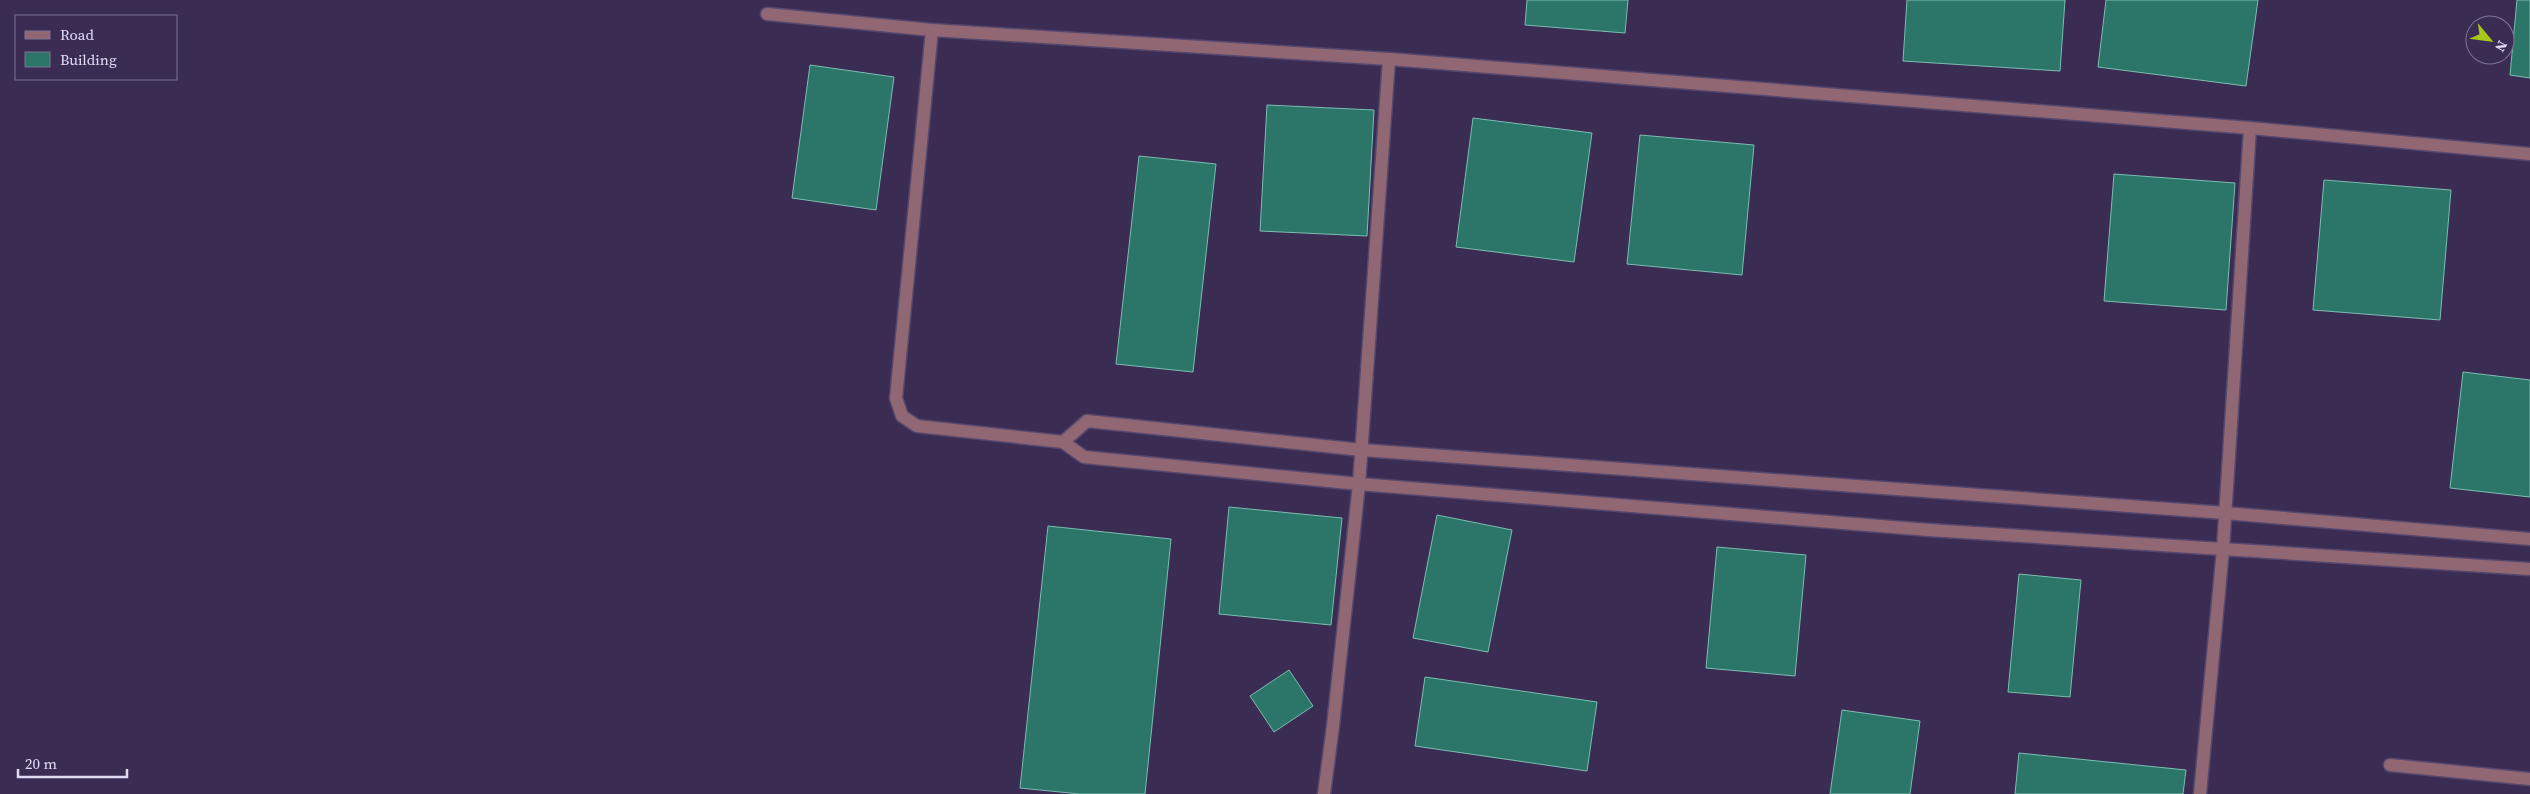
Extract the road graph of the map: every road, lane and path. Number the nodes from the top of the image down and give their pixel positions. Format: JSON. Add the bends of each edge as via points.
{"nodes":[{"id":1,"x":766,"y":14,"type":"dead end"},
{"id":2,"x":932,"y":30,"type":"junction"},
{"id":3,"x":1390,"y":59,"type":"junction"},
{"id":4,"x":2250,"y":128,"type":"junction"},
{"id":5,"x":2530,"y":154,"type":"edge"},
{"id":6,"x":1063,"y":442,"type":"junction"},
{"id":7,"x":1362,"y":450,"type":"junction"},
{"id":8,"x":1360,"y":484,"type":"junction"},
{"id":9,"x":2225,"y":513,"type":"junction"},
{"id":10,"x":2530,"y":539,"type":"edge"},
{"id":11,"x":2223,"y":549,"type":"junction"},
{"id":12,"x":2530,"y":569,"type":"edge"},
{"id":13,"x":2390,"y":765,"type":"dead end"},
{"id":14,"x":2530,"y":779,"type":"edge"},
{"id":15,"x":1324,"y":794,"type":"edge"},
{"id":16,"x":2200,"y":794,"type":"edge"}],
"edges":[{"from":1,"to":2,"type":"street"},
{"from":2,"to":3,"type":"street"},
{"from":2,"to":6,"type":"street","via":[[896,398],[902,416],[917,426]]},
{"from":3,"to":4,"type":"street"},
{"from":3,"to":7,"type":"street"},
{"from":4,"to":5,"type":"street"},
{"from":4,"to":9,"type":"street"},
{"from":6,"to":7,"type":"street","via":[[1087,421]]},
{"from":6,"to":8,"type":"street","via":[[1084,457]]},
{"from":7,"to":8,"type":"street"},
{"from":7,"to":9,"type":"street"},
{"from":8,"to":11,"type":"street","via":[[1929,530]]},
{"from":8,"to":15,"type":"street"},
{"from":9,"to":10,"type":"street"},
{"from":9,"to":11,"type":"street"},
{"from":11,"to":12,"type":"street"},
{"from":11,"to":16,"type":"street"},
{"from":13,"to":14,"type":"street"}]}
